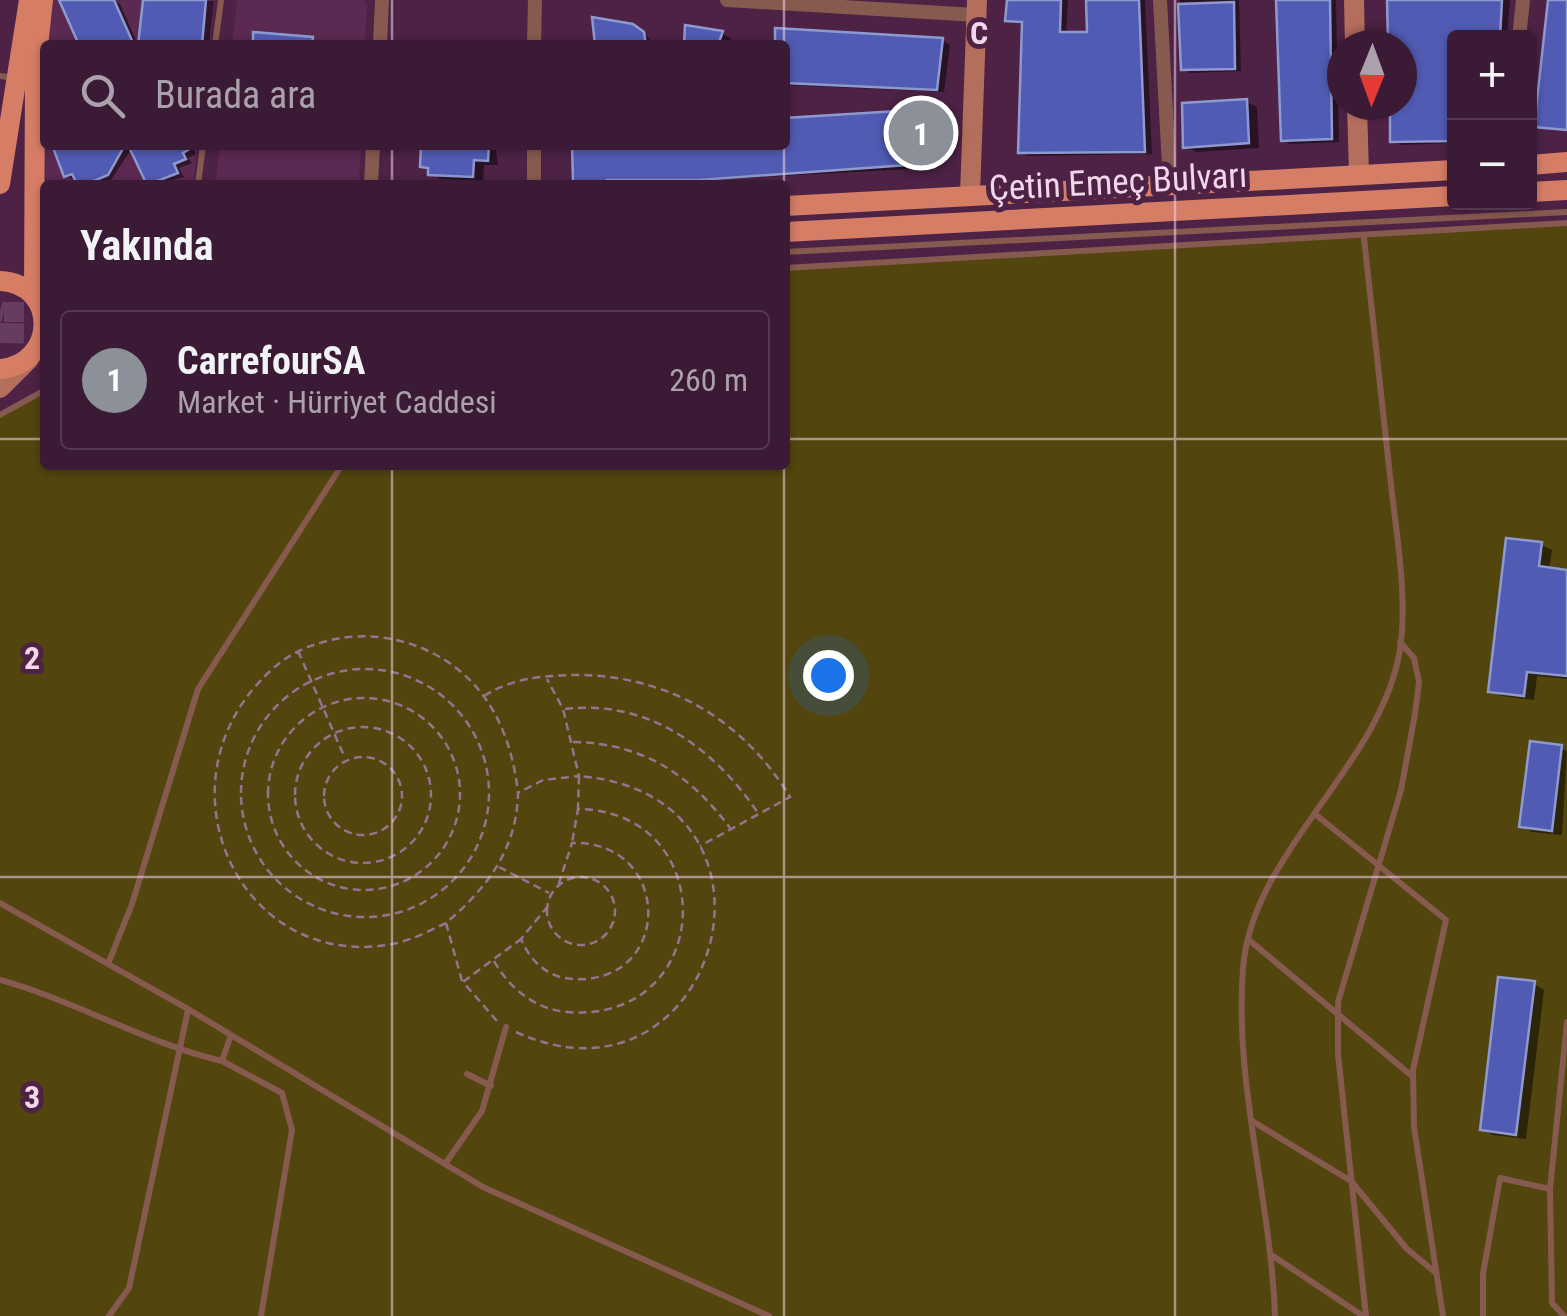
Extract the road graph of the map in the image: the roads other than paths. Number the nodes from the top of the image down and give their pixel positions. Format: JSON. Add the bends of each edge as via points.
{"nodes":[{"id":1,"x":30,"y":0,"type":"edge"},
{"id":2,"x":43,"y":0,"type":"edge"},
{"id":3,"x":221,"y":0,"type":"edge"},
{"id":4,"x":382,"y":0,"type":"edge"},
{"id":5,"x":534,"y":0,"type":"edge"},
{"id":6,"x":727,"y":0,"type":"edge"},
{"id":7,"x":1160,"y":0,"type":"edge"},
{"id":8,"x":1354,"y":0,"type":"edge"},
{"id":9,"x":1523,"y":0,"type":"edge"},
{"id":10,"x":976,"y":7,"type":"edge"},
{"id":11,"x":1355,"y":30,"type":"edge"},
{"id":12,"x":1520,"y":30,"type":"edge"},
{"id":13,"x":217,"y":40,"type":"edge"},
{"id":14,"x":380,"y":40,"type":"edge"},
{"id":15,"x":534,"y":40,"type":"edge"},
{"id":16,"x":8,"y":77,"type":"edge"},
{"id":17,"x":1358,"y":120,"type":"edge"},
{"id":18,"x":202,"y":150,"type":"edge"},
{"id":19,"x":374,"y":150,"type":"edge"},
{"id":20,"x":534,"y":150,"type":"edge"},
{"id":21,"x":1567,"y":162,"type":"edge"},
{"id":22,"x":1537,"y":164,"type":"edge"},
{"id":23,"x":1447,"y":170,"type":"edge"},
{"id":24,"x":1360,"y":175,"type":"junction"},
{"id":25,"x":198,"y":180,"type":"edge"},
{"id":26,"x":371,"y":180,"type":"edge"},
{"id":27,"x":534,"y":180,"type":"edge"},
{"id":28,"x":0,"y":184,"type":"edge"},
{"id":29,"x":1170,"y":185,"type":"junction"},
{"id":30,"x":1567,"y":190,"type":"edge"},
{"id":31,"x":1537,"y":192,"type":"edge"},
{"id":32,"x":970,"y":196,"type":"junction"},
{"id":33,"x":1447,"y":196,"type":"edge"},
{"id":34,"x":1360,"y":201,"type":"junction"},
{"id":35,"x":790,"y":206,"type":"edge"},
{"id":36,"x":1567,"y":212,"type":"edge"},
{"id":37,"x":1567,"y":222,"type":"edge"},
{"id":38,"x":790,"y":232,"type":"edge"},
{"id":39,"x":1364,"y":238,"type":"junction"},
{"id":40,"x":790,"y":252,"type":"edge"},
{"id":41,"x":790,"y":268,"type":"edge"},
{"id":42,"x":0,"y":281,"type":"edge"},
{"id":43,"x":40,"y":295,"type":"edge"},
{"id":44,"x":36,"y":356,"type":"edge"},
{"id":45,"x":0,"y":369,"type":"edge"},
{"id":46,"x":0,"y":388,"type":"edge"},
{"id":47,"x":40,"y":393,"type":"edge"},
{"id":48,"x":0,"y":414,"type":"edge"},
{"id":49,"x":339,"y":470,"type":"edge"},
{"id":50,"x":1399,"y":642,"type":"junction"},
{"id":51,"x":1315,"y":814,"type":"junction"},
{"id":52,"x":1380,"y":867,"type":"junction"},
{"id":53,"x":0,"y":903,"type":"edge"},
{"id":54,"x":1248,"y":940,"type":"junction"},
{"id":55,"x":108,"y":964,"type":"junction"},
{"id":56,"x":0,"y":980,"type":"edge"},
{"id":57,"x":188,"y":1009,"type":"junction"},
{"id":58,"x":1339,"y":1012,"type":"junction"},
{"id":59,"x":1567,"y":1022,"type":"edge"},
{"id":60,"x":506,"y":1027,"type":"road end"},
{"id":61,"x":493,"y":1034,"type":"dead end"},
{"id":62,"x":230,"y":1035,"type":"junction"},
{"id":63,"x":503,"y":1040,"type":"junction"},
{"id":64,"x":179,"y":1051,"type":"junction"},
{"id":65,"x":222,"y":1061,"type":"junction"},
{"id":66,"x":466,"y":1074,"type":"dead end"},
{"id":67,"x":1413,"y":1076,"type":"junction"},
{"id":68,"x":491,"y":1086,"type":"junction"},
{"id":69,"x":1252,"y":1121,"type":"junction"},
{"id":70,"x":444,"y":1164,"type":"junction"},
{"id":71,"x":1351,"y":1181,"type":"junction"},
{"id":72,"x":1550,"y":1190,"type":"junction"},
{"id":73,"x":1273,"y":1256,"type":"junction"},
{"id":74,"x":1436,"y":1272,"type":"junction"},
{"id":75,"x":109,"y":1316,"type":"edge"},
{"id":76,"x":262,"y":1316,"type":"edge"},
{"id":77,"x":768,"y":1316,"type":"edge"},
{"id":78,"x":1276,"y":1316,"type":"edge"},
{"id":79,"x":1364,"y":1316,"type":"edge"},
{"id":80,"x":1442,"y":1316,"type":"edge"},
{"id":81,"x":1483,"y":1316,"type":"edge"},
{"id":82,"x":1564,"y":1316,"type":"edge"}],
"edges":[{"from":1,"to":16,"type":"main road"},
{"from":2,"to":43,"type":"main road","via":[[35,74]]},
{"from":3,"to":13,"type":"lane"},
{"from":4,"to":14,"type":"street"},
{"from":5,"to":15,"type":"street"},
{"from":6,"to":10,"type":"street"},
{"from":7,"to":29,"type":"street"},
{"from":8,"to":11,"type":"street"},
{"from":9,"to":12,"type":"street"},
{"from":10,"to":32,"type":"street"},
{"from":16,"to":28,"type":"main road"},
{"from":17,"to":24,"type":"street"},
{"from":18,"to":25,"type":"lane"},
{"from":19,"to":26,"type":"street"},
{"from":20,"to":27,"type":"street"},
{"from":21,"to":22,"type":"main road"},
{"from":23,"to":24,"type":"main road","name":"Çetin Emeç Bulvarı"},
{"from":24,"to":29,"type":"main road","name":"Çetin Emeç Bulvarı"},
{"from":24,"to":34,"type":"main road"},
{"from":29,"to":32,"type":"main road","name":"Çetin Emeç Bulvarı"},
{"from":30,"to":31,"type":"main road"},
{"from":32,"to":35,"type":"main road","name":"Çetin Emeç Bulvarı"},
{"from":33,"to":34,"type":"main road","name":"Çetin Emeç Bulvarı"},
{"from":34,"to":38,"type":"main road","name":"Çetin Emeç Bulvarı"},
{"from":36,"to":40,"type":"lane"},
{"from":37,"to":39,"type":"lane"},
{"from":39,"to":41,"type":"lane"},
{"from":39,"to":50,"type":"lane","via":[[1401,576]]},
{"from":42,"to":43,"type":"main road"},
{"from":44,"to":45,"type":"main road"},
{"from":44,"to":46,"type":"street"},
{"from":47,"to":48,"type":"lane"},
{"from":49,"to":55,"type":"lane","via":[[198,689]]},
{"from":50,"to":51,"type":"lane","via":[[1369,730]]},
{"from":50,"to":52,"type":"lane","via":[[1414,658],[1419,682]]},
{"from":51,"to":52,"type":"lane"},
{"from":51,"to":54,"type":"lane","via":[[1264,892]]},
{"from":52,"to":58,"type":"lane"},
{"from":52,"to":67,"type":"lane","via":[[1446,920]]},
{"from":53,"to":55,"type":"lane"},
{"from":54,"to":58,"type":"lane"},
{"from":54,"to":69,"type":"lane","via":[[1242,969]]},
{"from":55,"to":57,"type":"lane"},
{"from":56,"to":64,"type":"lane","via":[[64,1000]]},
{"from":57,"to":62,"type":"lane"},
{"from":57,"to":64,"type":"lane"},
{"from":58,"to":67,"type":"lane"},
{"from":58,"to":71,"type":"lane"},
{"from":59,"to":72,"type":"lane"},
{"from":60,"to":63,"type":"lane"},
{"from":61,"to":63,"type":"lane"},
{"from":62,"to":65,"type":"lane"},
{"from":62,"to":70,"type":"lane"},
{"from":63,"to":68,"type":"lane"},
{"from":64,"to":65,"type":"lane"},
{"from":64,"to":75,"type":"lane","via":[[129,1288]]},
{"from":65,"to":76,"type":"lane","via":[[282,1093],[292,1130]]},
{"from":66,"to":68,"type":"lane"},
{"from":67,"to":74,"type":"lane"},
{"from":68,"to":70,"type":"lane","via":[[482,1111]]},
{"from":69,"to":71,"type":"lane"},
{"from":69,"to":73,"type":"lane"},
{"from":70,"to":77,"type":"lane"},
{"from":71,"to":74,"type":"lane","via":[[1407,1249]]},
{"from":71,"to":79,"type":"lane"},
{"from":72,"to":81,"type":"lane","via":[[1500,1178],[1483,1274]]},
{"from":72,"to":82,"type":"lane","via":[[1552,1303]]},
{"from":73,"to":78,"type":"lane"},
{"from":73,"to":79,"type":"lane"},
{"from":74,"to":80,"type":"lane"}]}
